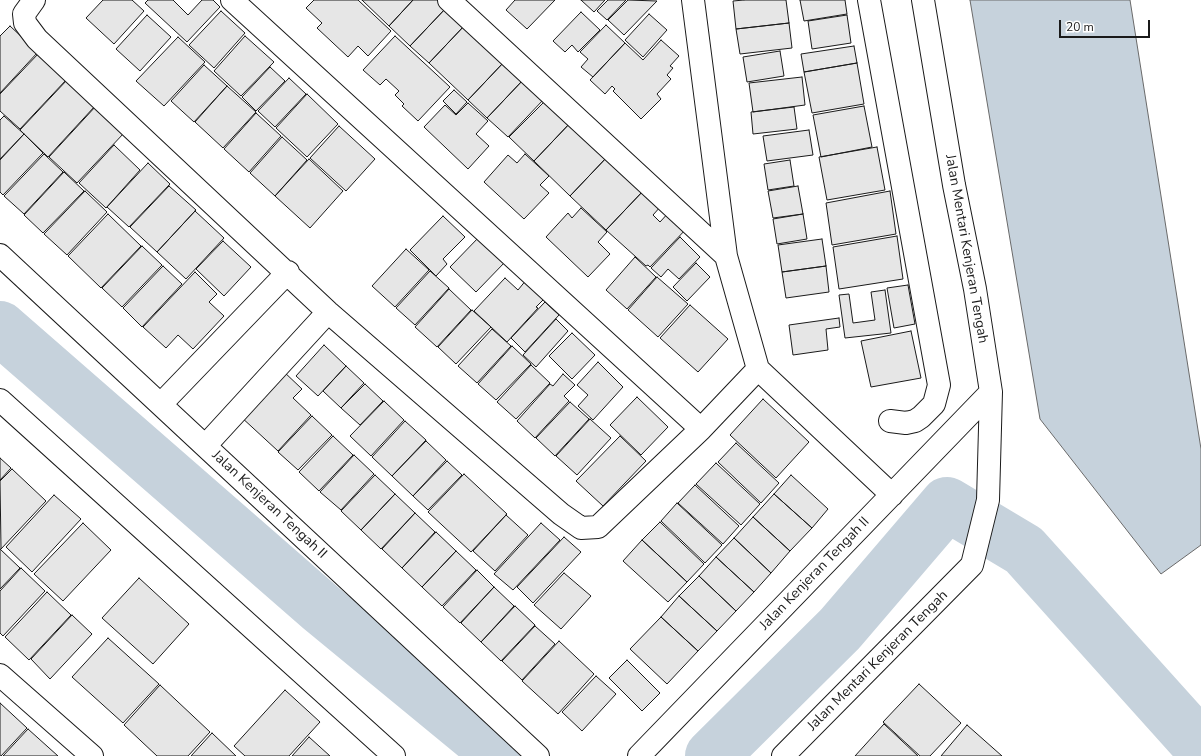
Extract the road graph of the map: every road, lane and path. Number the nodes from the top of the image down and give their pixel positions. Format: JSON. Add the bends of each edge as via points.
{"nodes":[{"id":1,"x":34,"y":0,"type":"edge"},
{"id":2,"x":232,"y":0,"type":"edge"},
{"id":3,"x":449,"y":0,"type":"edge"},
{"id":4,"x":693,"y":0,"type":"edge"},
{"id":5,"x":869,"y":0,"type":"edge"},
{"id":6,"x":923,"y":0,"type":"edge"},
{"id":7,"x":0,"y":255,"type":"edge"},
{"id":8,"x":726,"y":256,"type":"junction"},
{"id":9,"x":288,"y":272,"type":"junction"},
{"id":10,"x":328,"y":312,"type":"junction"},
{"id":11,"x":758,"y":369,"type":"junction"},
{"id":12,"x":991,"y":392,"type":"junction"},
{"id":13,"x":0,"y":400,"type":"edge"},
{"id":14,"x":161,"y":404,"type":"junction"},
{"id":15,"x":890,"y":422,"type":"dead end"},
{"id":16,"x":701,"y":429,"type":"junction"},
{"id":17,"x":206,"y":446,"type":"junction"},
{"id":18,"x":892,"y":495,"type":"junction"},
{"id":19,"x":0,"y":676,"type":"edge"},
{"id":20,"x":92,"y":756,"type":"edge"},
{"id":21,"x":394,"y":756,"type":"edge"},
{"id":22,"x":538,"y":756,"type":"edge"},
{"id":23,"x":639,"y":756,"type":"edge"},
{"id":24,"x":783,"y":756,"type":"edge"}],
"edges":[{"from":1,"to":9,"type":"street","via":[[24,14],[25,22],[37,39]]},
{"from":2,"to":16,"type":"street"},
{"from":3,"to":8,"type":"street"},
{"from":4,"to":8,"type":"street"},
{"from":5,"to":15,"type":"street","via":[[939,385],[934,404],[916,421]]},
{"from":6,"to":12,"type":"street","name":"Jalan Mentari Kenjeran Tengah"},
{"from":7,"to":14,"type":"street","name":"Jalan Kenjeran Tengah II"},
{"from":8,"to":11,"type":"street"},
{"from":9,"to":10,"type":"street"},
{"from":9,"to":14,"type":"street"},
{"from":10,"to":16,"type":"street","via":[[561,514],[581,528],[598,527],[614,514]]},
{"from":10,"to":17,"type":"street"},
{"from":11,"to":16,"type":"street"},
{"from":11,"to":18,"type":"street"},
{"from":12,"to":18,"type":"street","name":"Jalan Kenjeran Tengah II"},
{"from":12,"to":24,"type":"street","name":"Jalan Mentari Kenjeran Tengah","via":[[988,500],[972,565]]},
{"from":13,"to":21,"type":"street"},
{"from":14,"to":17,"type":"street","name":"Jalan Kenjeran Tengah II"},
{"from":17,"to":22,"type":"street","name":"Jalan Kenjeran Tengah II"},
{"from":18,"to":23,"type":"street","name":"Jalan Kenjeran Tengah II"},
{"from":19,"to":20,"type":"street"}]}
